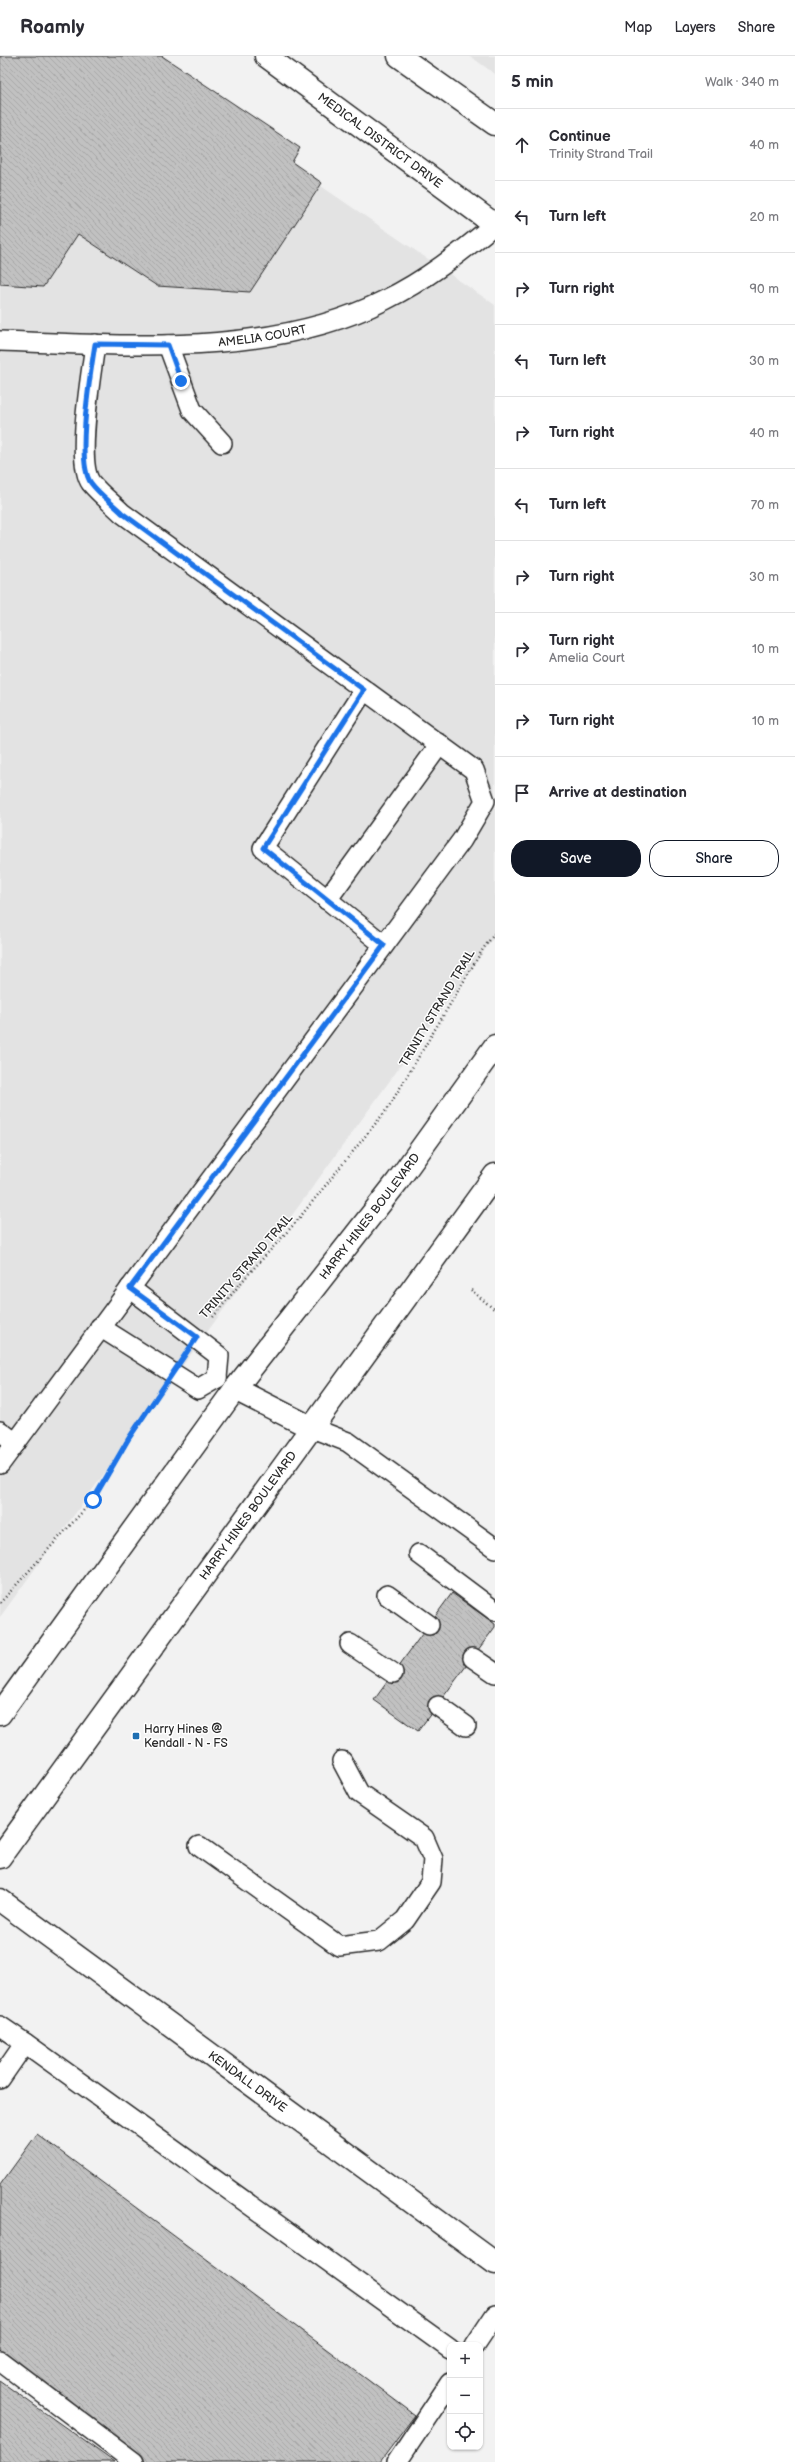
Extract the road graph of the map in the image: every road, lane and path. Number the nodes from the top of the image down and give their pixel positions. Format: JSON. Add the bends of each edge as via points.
{"nodes":[{"id":1,"x":266,"y":56,"type":"edge"},
{"id":2,"x":399,"y":56,"type":"edge"},
{"id":3,"x":495,"y":124,"type":"edge"},
{"id":4,"x":495,"y":224,"type":"edge"},
{"id":5,"x":0,"y":341,"type":"edge"},
{"id":6,"x":95,"y":344,"type":"junction"},
{"id":7,"x":168,"y":345,"type":"junction"},
{"id":8,"x":222,"y":443,"type":"dead end"},
{"id":9,"x":364,"y":690,"type":"junction"},
{"id":10,"x":440,"y":744,"type":"junction"},
{"id":11,"x":328,"y":900,"type":"junction"},
{"id":12,"x":495,"y":933,"type":"edge"},
{"id":13,"x":384,"y":945,"type":"junction"},
{"id":14,"x":495,"y":1046,"type":"edge"},
{"id":15,"x":495,"y":1175,"type":"edge"},
{"id":16,"x":130,"y":1288,"type":"junction"},
{"id":17,"x":471,"y":1290,"type":"dead end"},
{"id":18,"x":495,"y":1310,"type":"edge"},
{"id":19,"x":100,"y":1327,"type":"junction"},
{"id":20,"x":197,"y":1337,"type":"junction"},
{"id":21,"x":173,"y":1373,"type":"junction"},
{"id":22,"x":226,"y":1384,"type":"junction"},
{"id":23,"x":312,"y":1428,"type":"junction"},
{"id":24,"x":0,"y":1431,"type":"edge"},
{"id":25,"x":16,"y":1443,"type":"junction"},
{"id":26,"x":0,"y":1464,"type":"edge"},
{"id":27,"x":495,"y":1548,"type":"edge"},
{"id":28,"x":419,"y":1554,"type":"dead end"},
{"id":29,"x":387,"y":1595,"type":"dead end"},
{"id":30,"x":0,"y":1603,"type":"edge"},
{"id":31,"x":495,"y":1611,"type":"edge"},
{"id":32,"x":429,"y":1625,"type":"dead end"},
{"id":33,"x":350,"y":1644,"type":"dead end"},
{"id":34,"x":473,"y":1658,"type":"dead end"},
{"id":35,"x":393,"y":1673,"type":"dead end"},
{"id":36,"x":495,"y":1673,"type":"edge"},
{"id":37,"x":438,"y":1706,"type":"dead end"},
{"id":38,"x":0,"y":1714,"type":"edge"},
{"id":39,"x":466,"y":1726,"type":"dead end"},
{"id":40,"x":342,"y":1761,"type":"dead end"},
{"id":41,"x":199,"y":1846,"type":"dead end"},
{"id":42,"x":0,"y":1857,"type":"edge"},
{"id":43,"x":0,"y":1900,"type":"edge"},
{"id":44,"x":0,"y":2026,"type":"edge"},
{"id":45,"x":25,"y":2043,"type":"junction"},
{"id":46,"x":0,"y":2080,"type":"edge"},
{"id":47,"x":495,"y":2263,"type":"edge"},
{"id":48,"x":495,"y":2315,"type":"edge"},
{"id":49,"x":477,"y":2342,"type":"edge"},
{"id":50,"x":447,"y":2347,"type":"edge"},
{"id":51,"x":0,"y":2361,"type":"edge"},
{"id":52,"x":447,"y":2387,"type":"edge"},
{"id":53,"x":134,"y":2462,"type":"edge"},
{"id":54,"x":397,"y":2462,"type":"edge"}],
"edges":[{"from":1,"to":4,"type":"main road","name":"MEDICAL DISTRICT DRIVE"},
{"from":2,"to":3,"type":"main road"},
{"from":4,"to":7,"type":"lane","name":"AMELIA COURT","via":[[443,266],[385,300],[353,314],[285,333]]},
{"from":5,"to":6,"type":"lane","name":"AMELIA COURT"},
{"from":6,"to":7,"type":"lane","name":"AMELIA COURT"},
{"from":6,"to":9,"type":"lane","via":[[87,402],[84,457],[90,482],[122,513]]},
{"from":7,"to":8,"type":"lane","via":[[192,410]]},
{"from":9,"to":10,"type":"lane"},
{"from":9,"to":11,"type":"lane","via":[[263,848]]},
{"from":10,"to":11,"type":"lane"},
{"from":10,"to":13,"type":"lane","via":[[474,770],[485,801],[462,840]]},
{"from":11,"to":13,"type":"lane"},
{"from":12,"to":20,"type":"path","name":"TRINITY STRAND TRAIL","via":[[388,1108],[296,1222],[245,1278]]},
{"from":13,"to":16,"type":"lane"},
{"from":14,"to":22,"type":"main road","name":"HARRY HINES BOULEVARD","via":[[397,1182]]},
{"from":15,"to":23,"type":"main road","name":"HARRY HINES BOULEVARD"},
{"from":16,"to":19,"type":"lane"},
{"from":16,"to":20,"type":"lane"},
{"from":17,"to":18,"type":"path"},
{"from":19,"to":21,"type":"lane"},
{"from":19,"to":25,"type":"lane"},
{"from":20,"to":22,"type":"lane","via":[[219,1356]]},
{"from":21,"to":22,"type":"lane","via":[[198,1388]]},
{"from":21,"to":30,"type":"path","via":[[129,1438],[93,1500]]},
{"from":22,"to":23,"type":"main road"},
{"from":22,"to":38,"type":"main road","name":"HARRY HINES BOULEVARD"},
{"from":23,"to":27,"type":"lane","via":[[348,1442]]},
{"from":23,"to":42,"type":"main road","name":"HARRY HINES BOULEVARD"},
{"from":24,"to":25,"type":"lane"},
{"from":25,"to":26,"type":"lane"},
{"from":28,"to":31,"type":"lane"},
{"from":29,"to":32,"type":"lane"},
{"from":33,"to":35,"type":"lane"},
{"from":34,"to":36,"type":"lane"},
{"from":37,"to":39,"type":"lane"},
{"from":40,"to":41,"type":"lane","via":[[359,1793],[424,1838],[433,1858],[431,1882],[405,1920],[379,1940],[339,1946]]},
{"from":43,"to":47,"type":"main road","name":"KENDALL DRIVE"},
{"from":44,"to":45,"type":"lane"},
{"from":45,"to":46,"type":"lane"},
{"from":45,"to":50,"type":"lane"},
{"from":48,"to":49,"type":"lane"},
{"from":51,"to":53,"type":"lane"},
{"from":52,"to":54,"type":"lane"}]}
